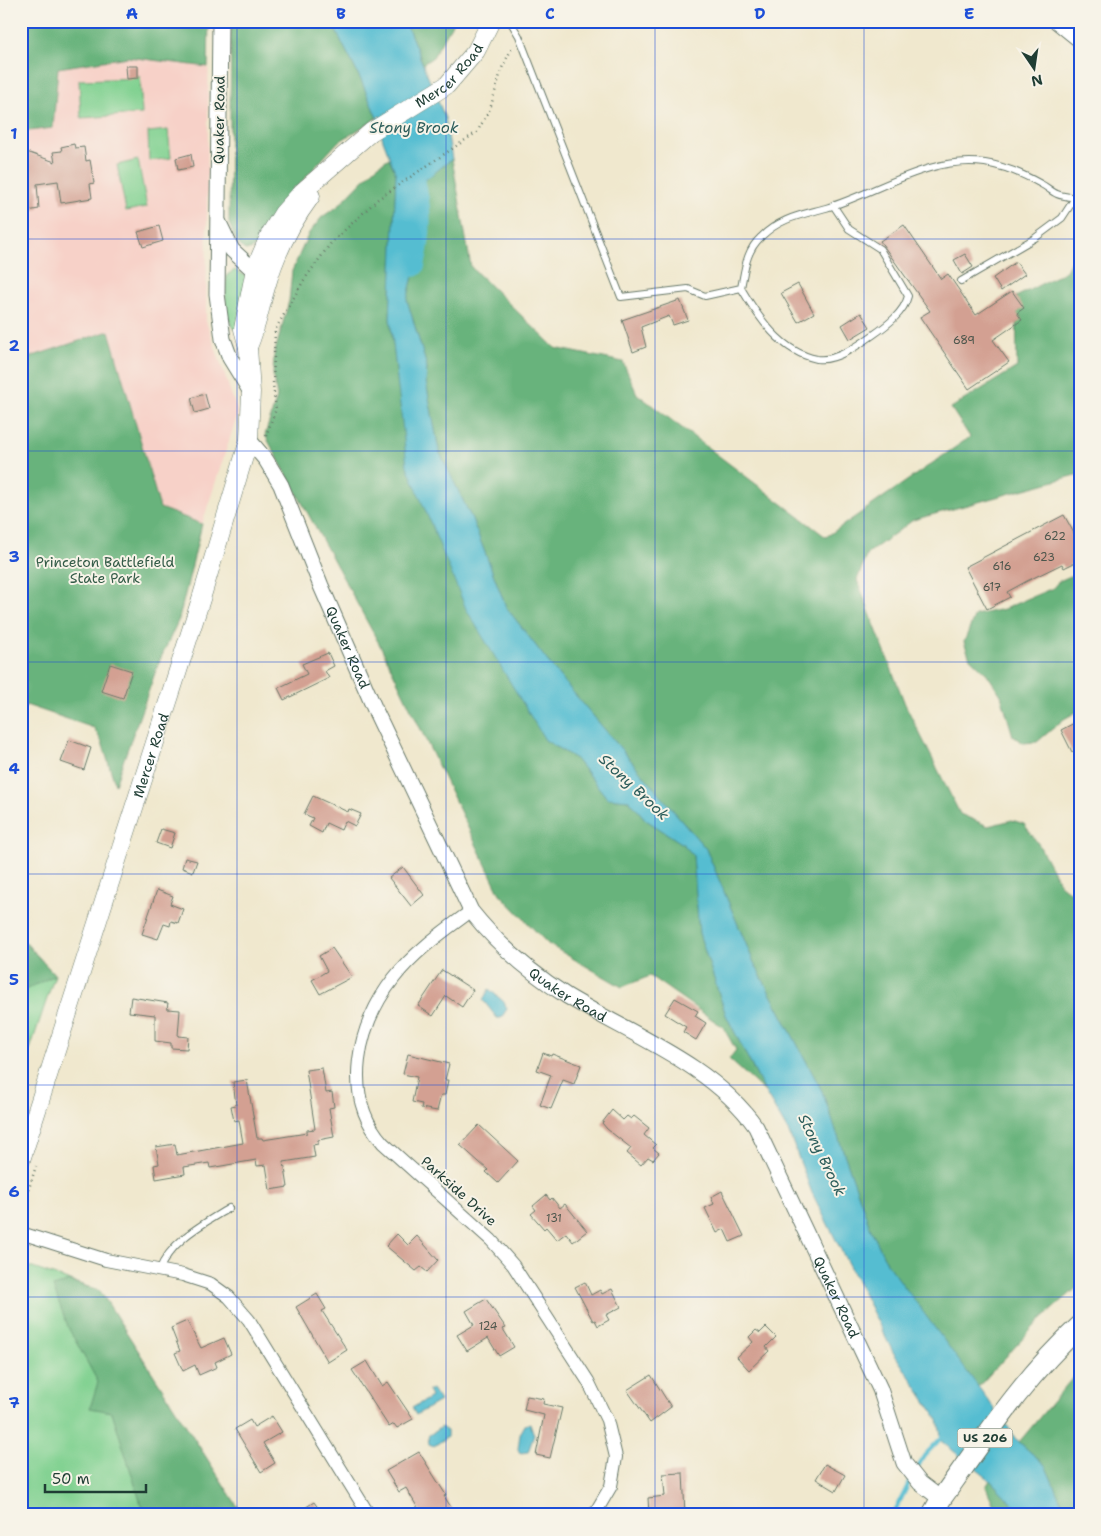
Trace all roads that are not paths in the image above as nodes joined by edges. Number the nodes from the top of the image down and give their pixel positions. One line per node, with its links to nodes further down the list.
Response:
1 (220, 21): 9 (street, Quaker Road)
2 (491, 21): 6 (main road, Mercer Road)
3 (510, 21): 14 (lane)
4 (1054, 21): 5 (street)
5 (1080, 42)
6 (323, 174): 10 (main road, Mercer Road); 13 (main road, Mercer Road)
7 (1077, 198): 8 (lane); 12 (lane)
8 (833, 205): 14 (lane); 14 (lane)
9 (218, 220): 10 (street, Quaker Road); 11 (street, Quaker Road)
10 (250, 267): 11 (street); 13 (street, Quaker Road); 16 (main road, Mercer Road)
11 (216, 275): 15 (street, Quaker Road)
12 (960, 282)
13 (266, 286): 16 (main road, Mercer Road)
14 (740, 288)
15 (221, 325): 16 (street); 17 (street, Quaker Road)
16 (248, 347): 17 (main road, Mercer Road)
17 (250, 392): 18 (main road, Mercer Road)
18 (249, 440): 19 (street, Quaker Road); 20 (main road, Mercer Road)
19 (471, 910): 25 (street, Quaker Road); 27 (street, Parkside Drive)
20 (21, 1160)
21 (229, 1208): 23 (lane)
22 (21, 1233): 23 (street)
23 (159, 1271): 26 (street)
24 (1080, 1326): 25 (highway, US 206)
25 (937, 1507)
26 (369, 1515)
27 (594, 1515)

